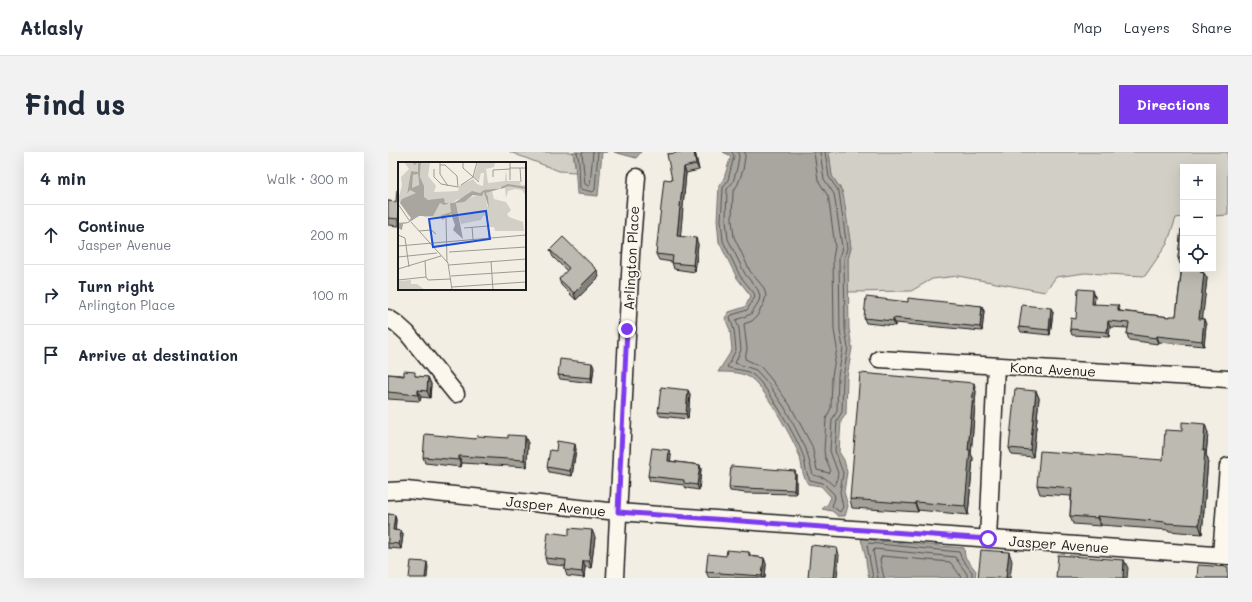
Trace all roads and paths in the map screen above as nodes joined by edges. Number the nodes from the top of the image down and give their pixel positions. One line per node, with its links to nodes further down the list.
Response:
1 (637, 177): 9 (street, Arlington Place)
2 (388, 318): 6 (street)
3 (879, 359): 4 (street, Kona Avenue)
4 (996, 366): 5 (street, Kona Avenue); 10 (street)
5 (1228, 379)
6 (456, 394)
7 (1228, 466): 11 (street)
8 (388, 492): 9 (street, Jasper Avenue)
9 (618, 512): 10 (street, Jasper Avenue); 12 (street, Arlington Place)
10 (988, 539): 11 (street, Jasper Avenue)
11 (1224, 555)
12 (615, 578)

